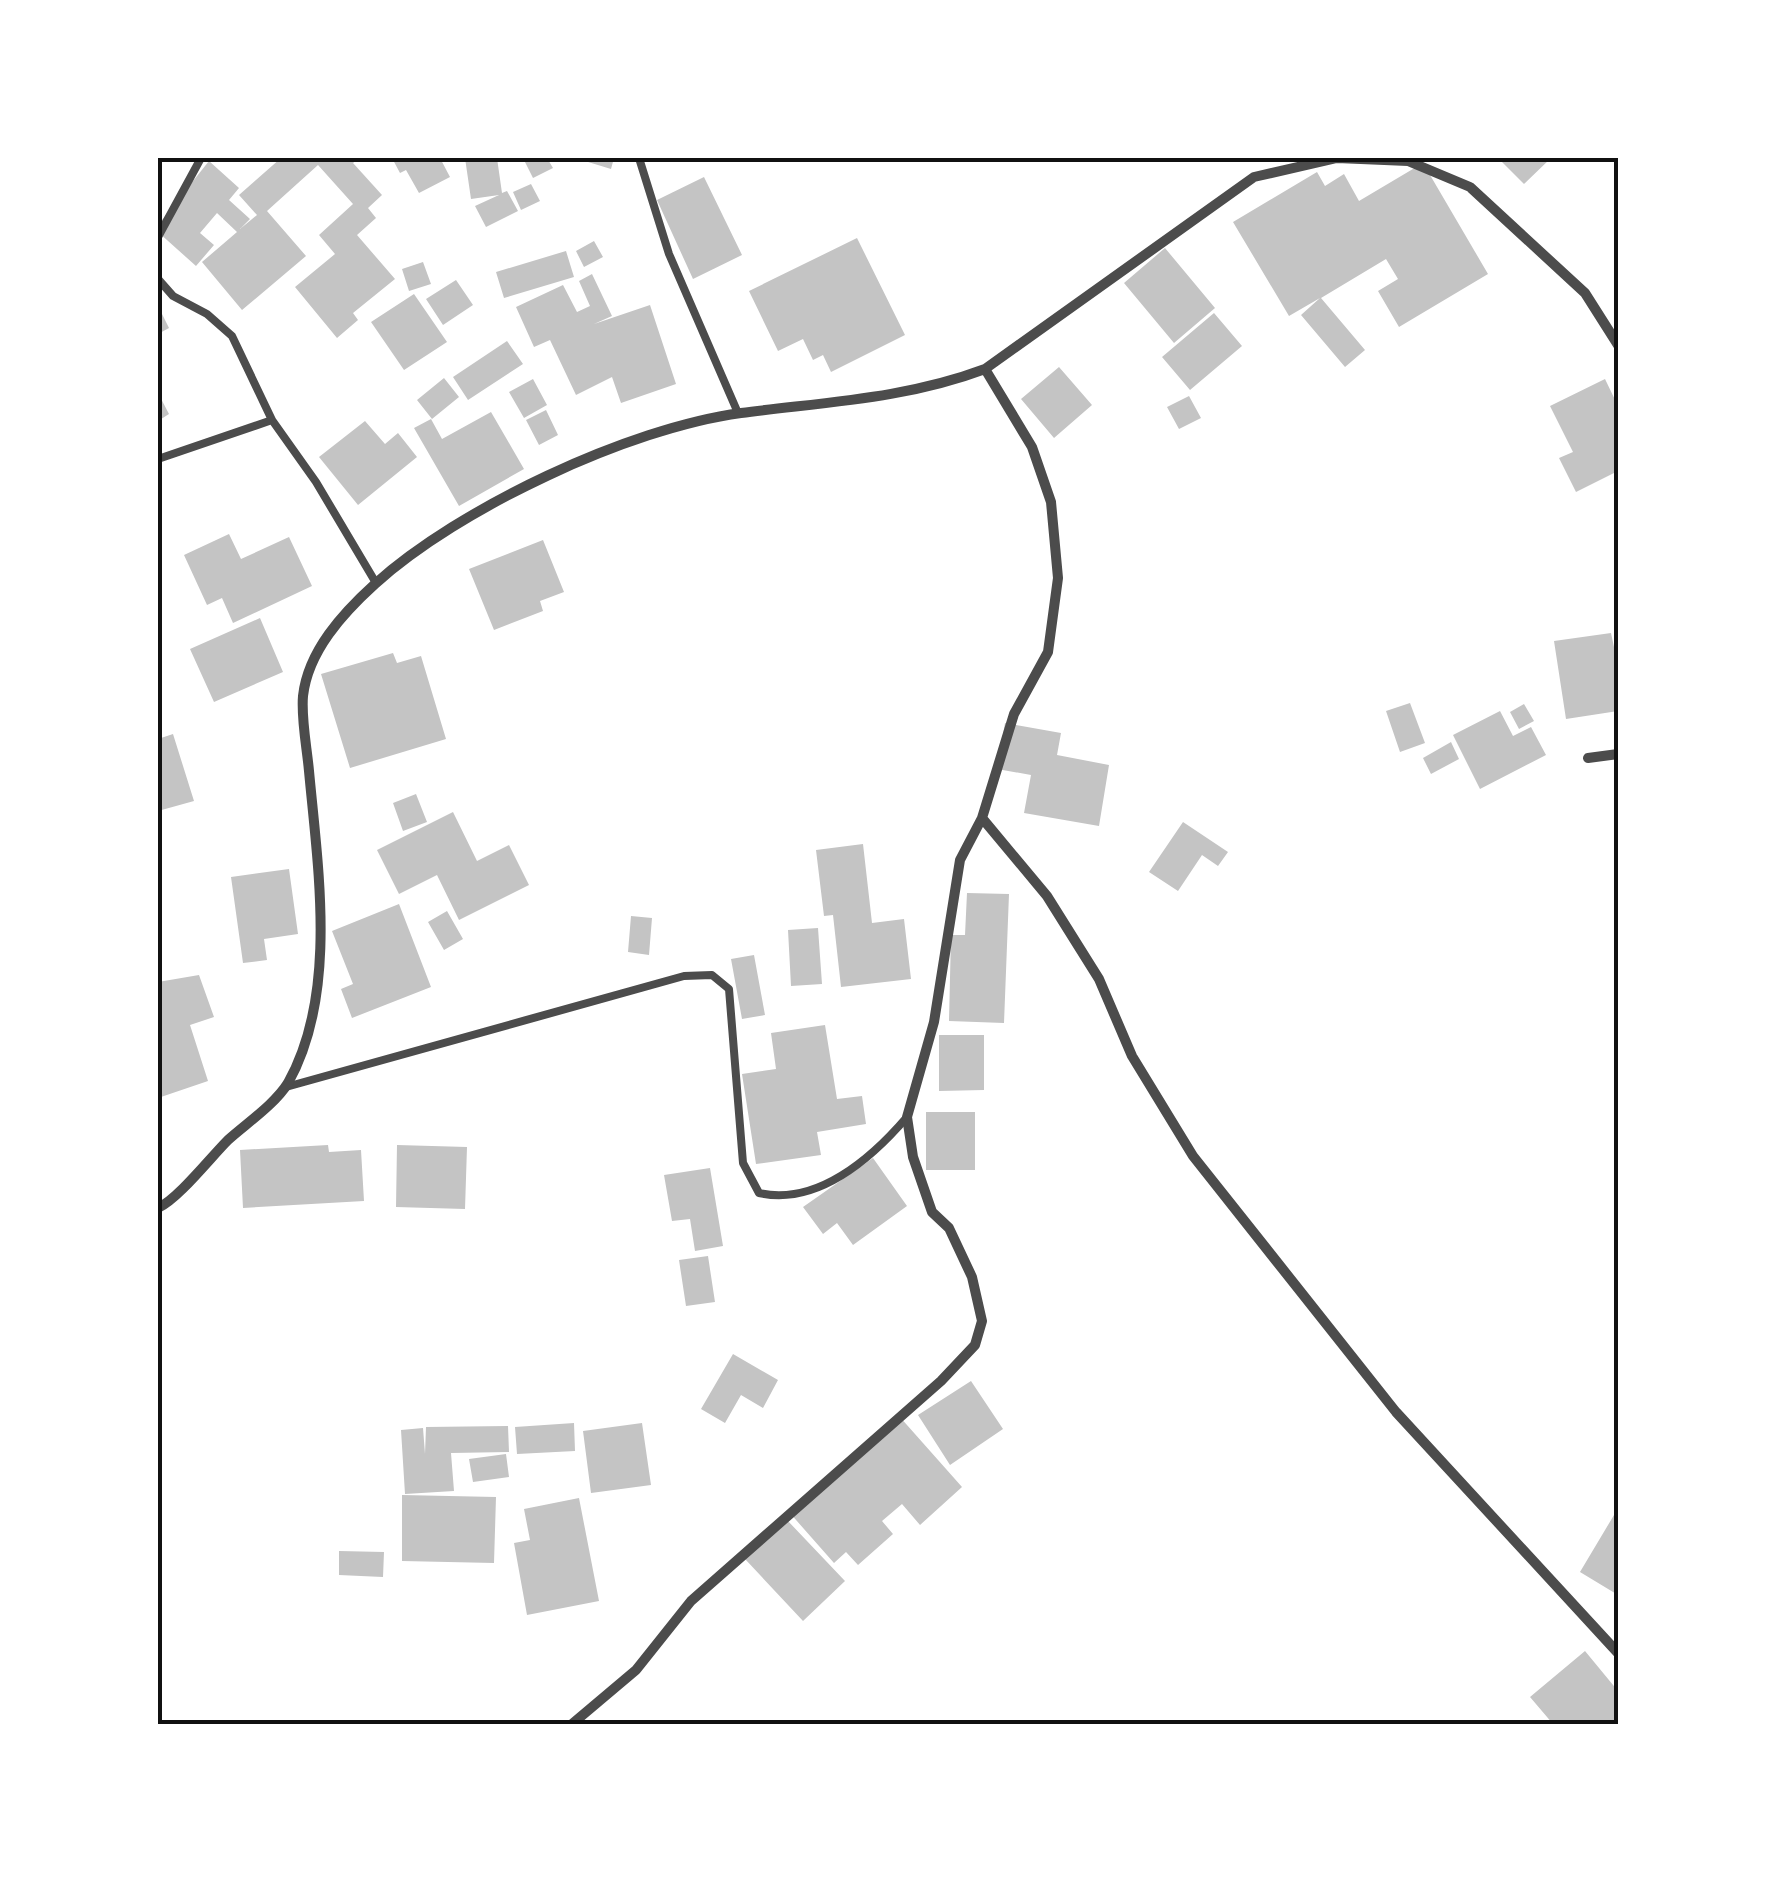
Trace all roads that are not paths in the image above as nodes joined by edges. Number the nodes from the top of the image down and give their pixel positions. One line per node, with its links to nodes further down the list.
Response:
1 (200, 158): 3 (lane)
2 (639, 158): 7 (lane)
3 (158, 237)
4 (158, 279): 8 (lane)
5 (1618, 345): 6 (street)
6 (985, 369): 7 (street); 13 (street)
7 (738, 414): 10 (street)
8 (272, 420): 9 (lane); 10 (lane)
9 (158, 459)
10 (376, 583): 14 (street)
11 (1618, 754): 12 (street)
12 (1588, 758)
13 (982, 818): 15 (street); 17 (street)
14 (286, 1087): 15 (lane); 16 (street)
15 (907, 1116): 18 (street)
16 (158, 1208)
17 (1618, 1653)
18 (572, 1724)

